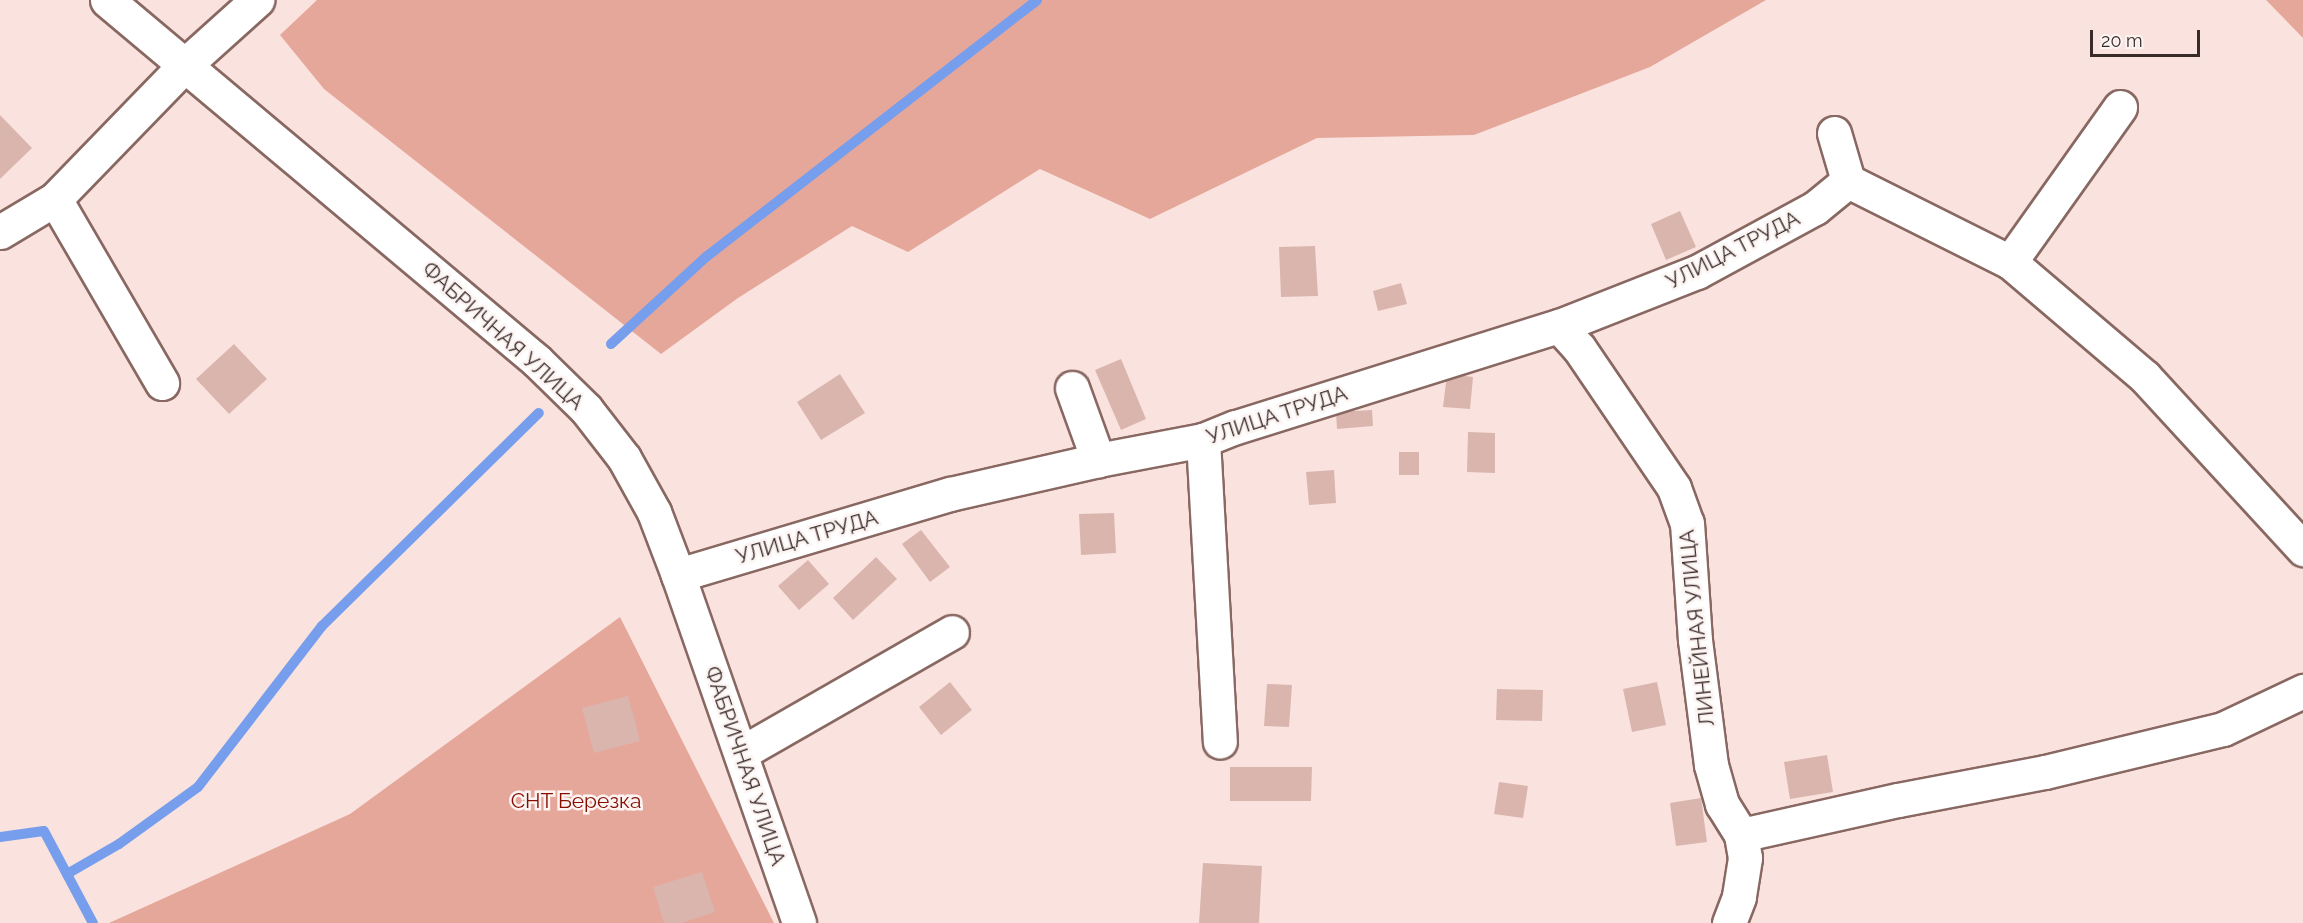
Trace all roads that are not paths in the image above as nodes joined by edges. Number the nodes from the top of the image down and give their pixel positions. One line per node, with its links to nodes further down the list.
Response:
1 (107, 0): 3 (street, ФАБРИЧНАЯ УЛИЦА)
2 (257, 0): 3 (street)
3 (186, 64): 7 (street); 16 (street, ФАБРИЧНАЯ УЛИЦА)
4 (2120, 107): 9 (street)
5 (1834, 133): 6 (street)
6 (1848, 182): 9 (street); 10 (street, УЛИЦА ТРУДА)
7 (56, 200): 8 (street); 11 (street)
8 (0, 232)
9 (2010, 262): 15 (street)
10 (1559, 326): 13 (street, УЛИЦА ТРУДА); 21 (street, ЛИНЕЙНАЯ УЛИЦА)
11 (162, 383)
12 (1072, 388): 14 (street)
13 (1203, 440): 14 (street, УЛИЦА ТРУДА); 19 (street)
14 (1098, 460): 16 (street, УЛИЦА ТРУДА)
15 (2303, 549)
16 (678, 575): 20 (street, ФАБРИЧНАЯ УЛИЦА)
17 (952, 632): 20 (street)
18 (2303, 692): 21 (street)
19 (1220, 742)
20 (741, 753): 22 (street, ФАБРИЧНАЯ УЛИЦА)
21 (1741, 835): 23 (street, ЛИНЕЙНАЯ УЛИЦА)
22 (799, 923)
23 (1729, 923)

